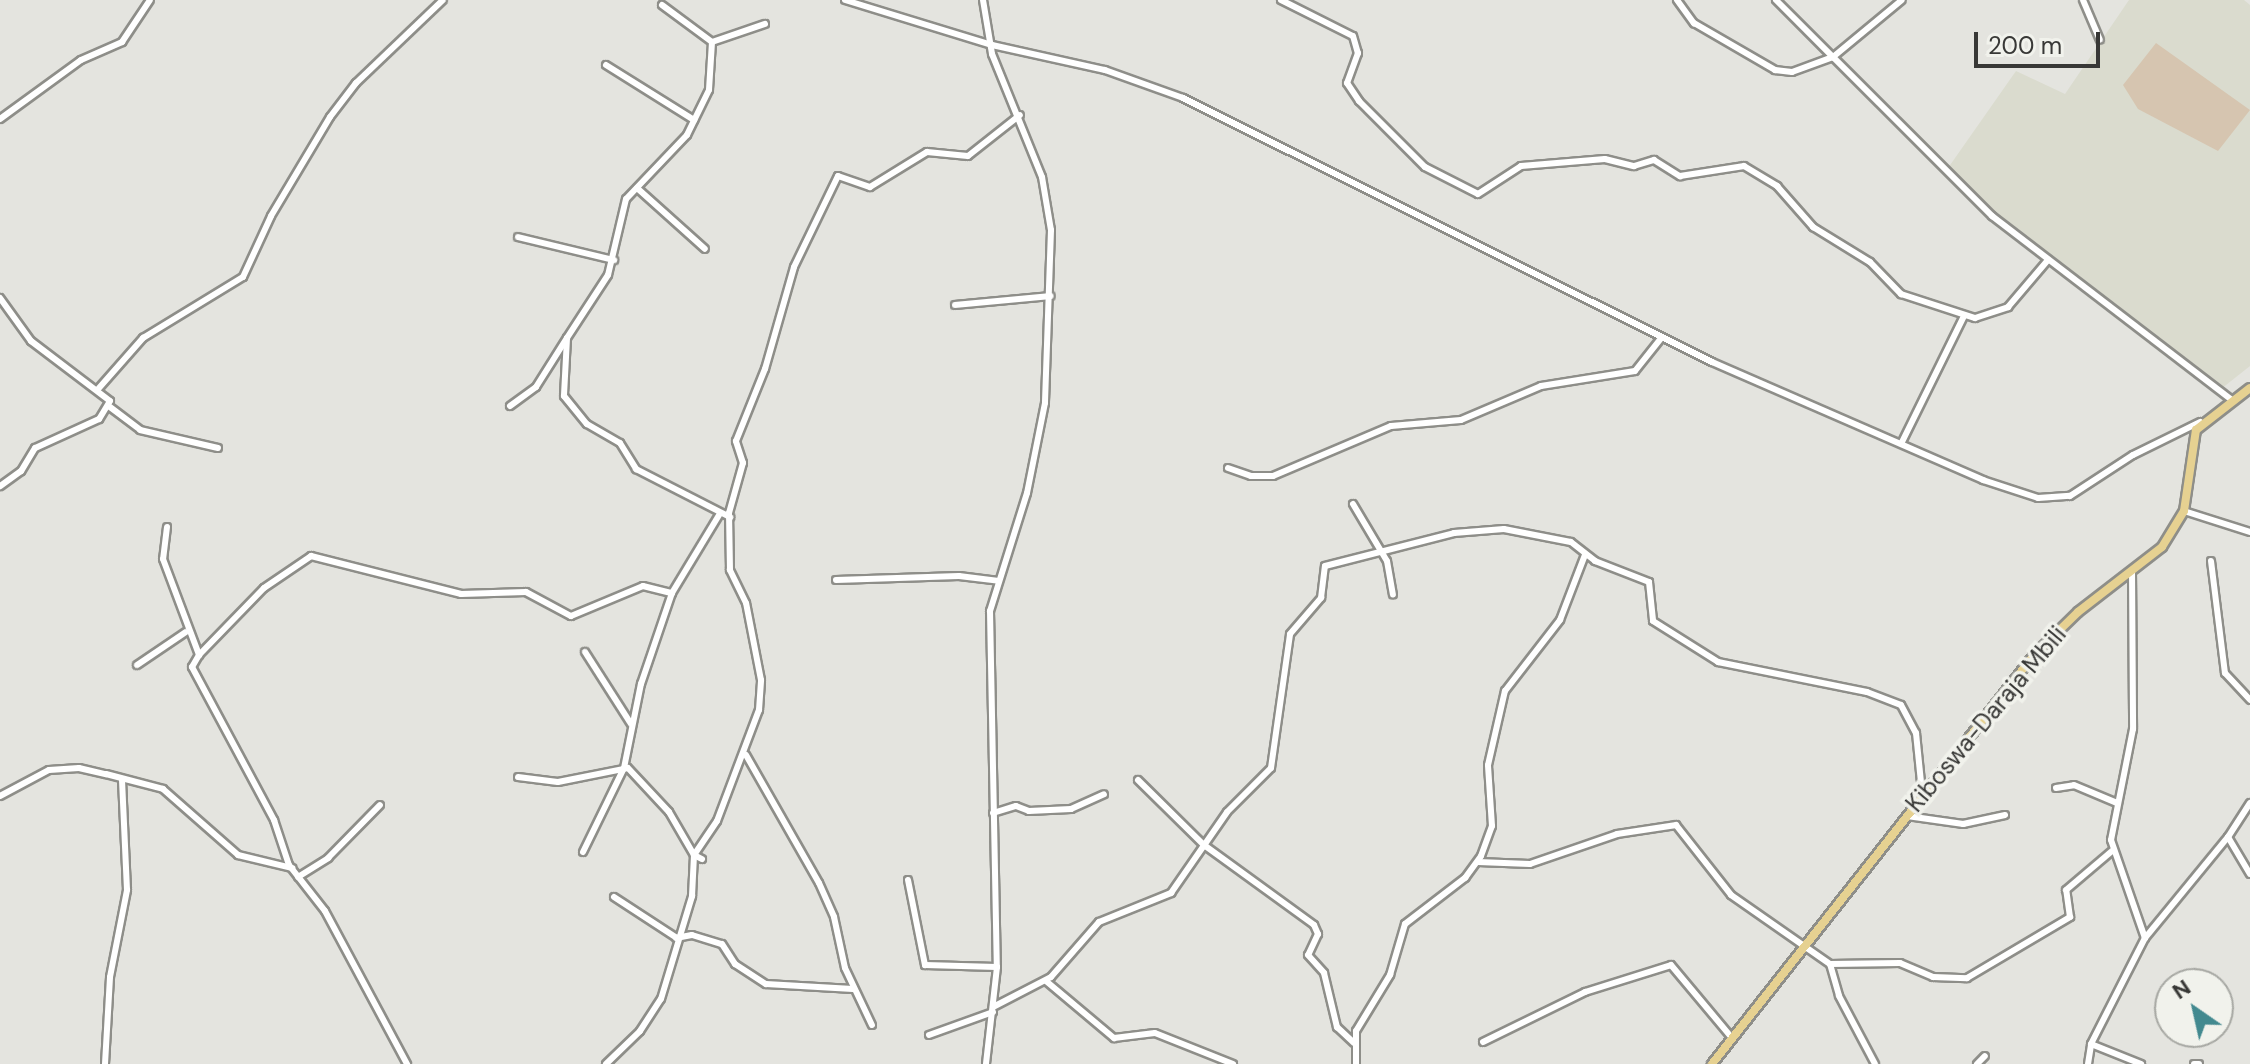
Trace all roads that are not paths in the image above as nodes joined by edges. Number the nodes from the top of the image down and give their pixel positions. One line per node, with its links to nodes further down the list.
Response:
1 (150, 0): 18 (street)
2 (443, 0): 31 (street)
3 (845, 0): 14 (street)
4 (983, 0): 14 (street)
5 (1281, 0): 28 (street)
6 (1677, 0): 15 (street)
7 (1776, 0): 15 (street)
8 (1902, 0): 15 (street)
9 (2083, 0): 12 (street)
10 (662, 5): 13 (street)
11 (765, 24): 13 (street)
12 (2100, 40)
13 (712, 42): 19 (street)
14 (992, 45): 17 (street); 29 (street)
15 (1833, 57): 24 (street)
16 (606, 65): 19 (street)
17 (1020, 115): 25 (street); 44 (street)
18 (0, 119)
19 (694, 120): 20 (street)
20 (637, 188): 22 (street); 23 (street)
21 (518, 237): 23 (street)
22 (705, 249)
23 (614, 260): 30 (street)
24 (2048, 260): 28 (street); 33 (street)
25 (1051, 296): 27 (street); 52 (street)
26 (0, 298): 31 (street)
27 (955, 305)
28 (1964, 316): 37 (street)
29 (1662, 337): 37 (street); 39 (street)
30 (567, 338): 34 (street); 43 (street)
31 (99, 388): 35 (street)
32 (2250, 388): 33 (main road)
33 (2232, 400): 36 (main road)
34 (510, 406)
35 (110, 407): 38 (street); 40 (street)
36 (2200, 422): 37 (street); 42 (main road, Kiboswa-Daraja Mbili)
37 (1902, 442)
38 (218, 448)
39 (1228, 468)
40 (0, 486)
41 (1353, 504): 47 (street)
42 (2184, 511): 46 (street); 50 (main road, Kiboswa-Daraja Mbili)
43 (719, 515): 44 (street); 53 (street)
44 (730, 517): 61 (street)
45 (167, 527): 55 (street)
46 (2250, 532)
47 (1381, 551): 48 (street); 54 (street); 77 (street)
48 (1585, 555): 67 (street); 82 (street)
49 (2211, 561): 59 (street)
50 (2132, 571): 67 (main road, Kiboswa-Daraja Mbili); 70 (street)
51 (836, 580): 52 (street)
52 (997, 581): 73 (street)
53 (672, 593): 57 (street); 60 (street)
54 (1393, 594)
55 (186, 632): 57 (street); 58 (street)
56 (585, 652): 60 (street)
57 (199, 655): 83 (street)
58 (137, 665)
59 (2250, 700)
60 (631, 724): 62 (street)
61 (746, 755): 80 (street); 94 (street)
62 (624, 768): 63 (street); 79 (street); 80 (street)
63 (518, 777)
64 (122, 779): 69 (street); 83 (street); 103 (street)
65 (1138, 780): 77 (street)
66 (2056, 788): 70 (street)
67 (1922, 792): 75 (main road, Kiboswa-Daraja Mbili)
68 (1104, 794): 73 (street)
69 (0, 796)
70 (2117, 803): 78 (street)
71 (2250, 803): 76 (street)
72 (380, 805): 85 (street)
73 (993, 813): 92 (street)
74 (2005, 815): 75 (street)
75 (1904, 816): 90 (main road, Kiboswa-Daraja Mbili)
76 (2228, 837): 84 (street); 89 (street)
77 (1204, 845): 93 (street); 100 (street)
78 (2112, 851): 89 (street); 91 (street)
79 (583, 852)
80 (694, 855): 81 (street); 88 (street)
81 (702, 859)
82 (1478, 862): 90 (street); 100 (street)
83 (292, 868): 85 (street)
84 (2250, 874)
85 (298, 877): 104 (street)
86 (908, 880): 92 (street)
87 (614, 897): 88 (street)
88 (676, 938): 94 (street); 105 (street)
89 (2145, 938): 101 (street)
90 (1803, 946): 91 (street); 98 (main road, Kiboswa-Daraja Mbili)
91 (1830, 964): 110 (street)
92 (997, 967): 95 (street)
93 (1046, 981): 95 (street); 107 (street)
94 (853, 989): 96 (street)
95 (993, 1010): 97 (street); 106 (street)
96 (872, 1025)
97 (929, 1035)
98 (1732, 1038): 99 (street); 109 (main road, Kiboswa-Daraja Mbili)
99 (1483, 1042)
100 (1354, 1043): 108 (street)
101 (2091, 1044): 112 (street); 113 (street)
102 (1985, 1056): 111 (street)
103 (105, 1064)
104 (407, 1064)
105 (606, 1064)
106 (986, 1064)
107 (1233, 1064)
108 (1356, 1064)
109 (1712, 1064)
110 (1875, 1064)
111 (1977, 1064)
112 (2088, 1064)
113 (2141, 1064)

